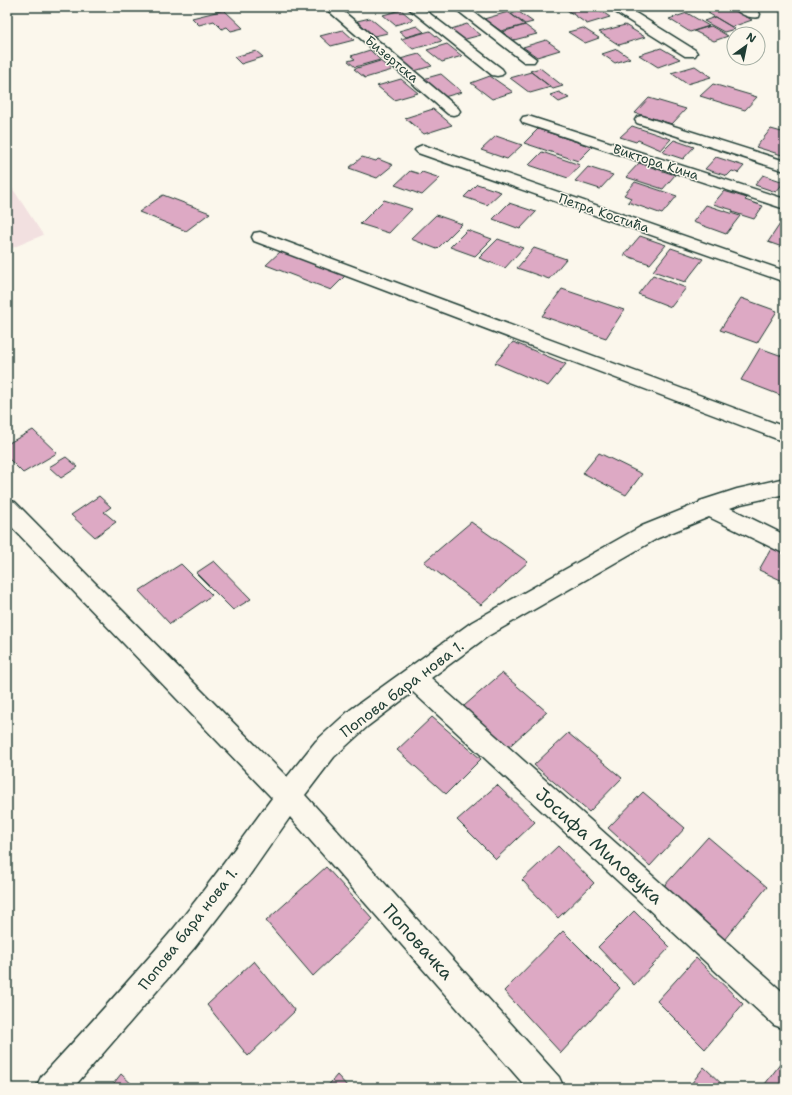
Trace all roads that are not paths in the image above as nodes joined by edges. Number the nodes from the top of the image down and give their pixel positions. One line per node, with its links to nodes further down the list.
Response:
1 (330, 7): 10 (street, Бизертска)
2 (414, 7): 9 (street)
3 (459, 7): 8 (street)
4 (617, 7): 7 (street)
5 (740, 7): 6 (street)
6 (754, 14)
7 (690, 54)
8 (529, 59)
9 (497, 72)
10 (453, 111)
11 (528, 120): 15 (street, Виктора Кина)
12 (642, 120): 14 (street)
13 (423, 150): 17 (street, Петра Костића)
14 (785, 166)
15 (785, 204)
16 (260, 237): 18 (street)
17 (785, 277)
18 (785, 435)
19 (785, 486): 21 (street, Попова бара нова 1.)
20 (7, 508): 24 (street, Поповачка)
21 (708, 508): 22 (street); 23 (street, Попова бара нова 1.)
22 (785, 545)
23 (414, 678): 24 (street, Попова бара нова 1.); 25 (street, Јосифа Миловука)
24 (288, 796): 26 (street, Попова бара нова 1.); 27 (street, Поповачка)
25 (785, 1014)
26 (52, 1088)
27 (548, 1088)

